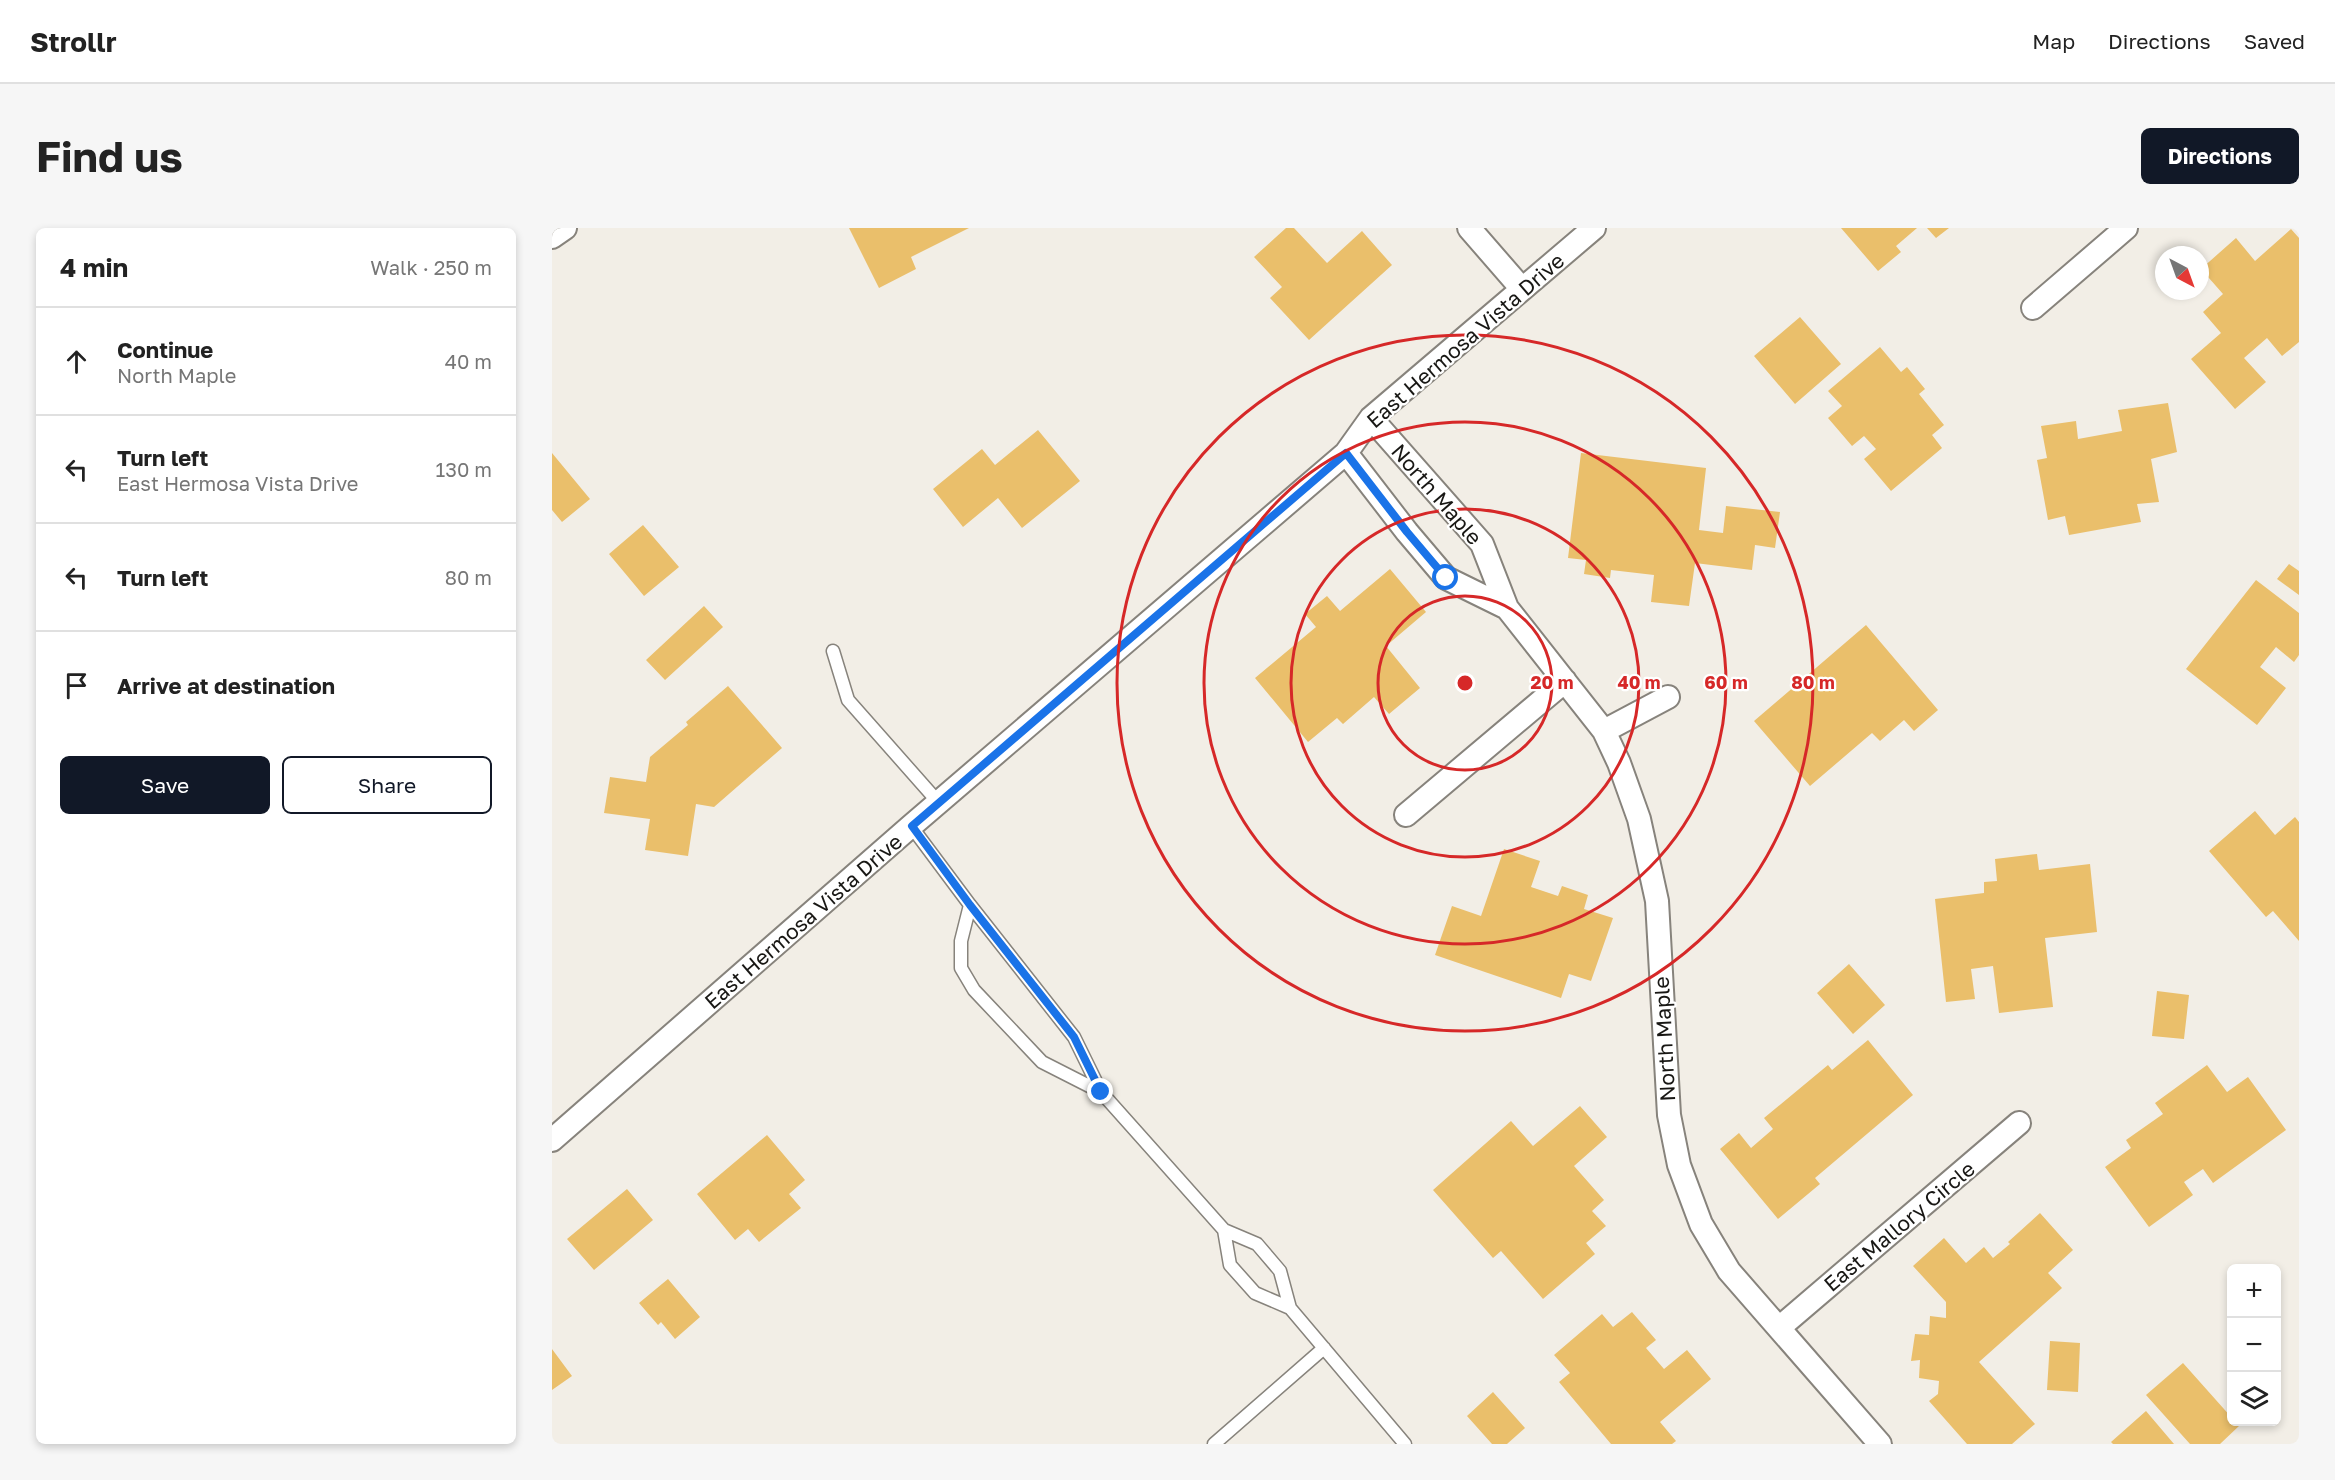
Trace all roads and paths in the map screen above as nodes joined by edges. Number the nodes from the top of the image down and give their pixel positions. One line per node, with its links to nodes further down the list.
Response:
1 (565, 228): 5 (street)
2 (1469, 228): 6 (street)
3 (1594, 228): 6 (street, East Hermosa Vista Drive)
4 (2126, 228): 7 (street)
5 (552, 237)
6 (1522, 289): 8 (street, East Hermosa Vista Drive)
7 (2033, 308)
8 (1371, 418): 9 (street, East Hermosa Vista Drive); 10 (street, North Maple)
9 (1346, 453): 10 (street, North Maple); 15 (street, East Hermosa Vista Drive)
10 (1507, 608): 12 (street, North Maple)
11 (833, 651): 15 (lane)
12 (1565, 681): 14 (street, North Maple); 16 (street)
13 (1668, 697): 14 (street)
14 (1604, 730): 24 (street, North Maple)
15 (939, 803): 17 (street, East Hermosa Vista Drive)
16 (1406, 815)
17 (912, 826): 18 (lane); 21 (street, East Hermosa Vista Drive)
18 (970, 905): 19 (lane); 19 (lane)
19 (1101, 1092): 22 (lane)
20 (2019, 1123): 24 (street, East Mallory Circle)
21 (552, 1140)
22 (1224, 1230): 23 (lane); 23 (lane)
23 (1290, 1308): 25 (lane)
24 (1779, 1328): 28 (street, North Maple)
25 (1324, 1348): 26 (lane); 27 (lane)
26 (1214, 1444)
27 (1405, 1444)
28 (1880, 1444)

